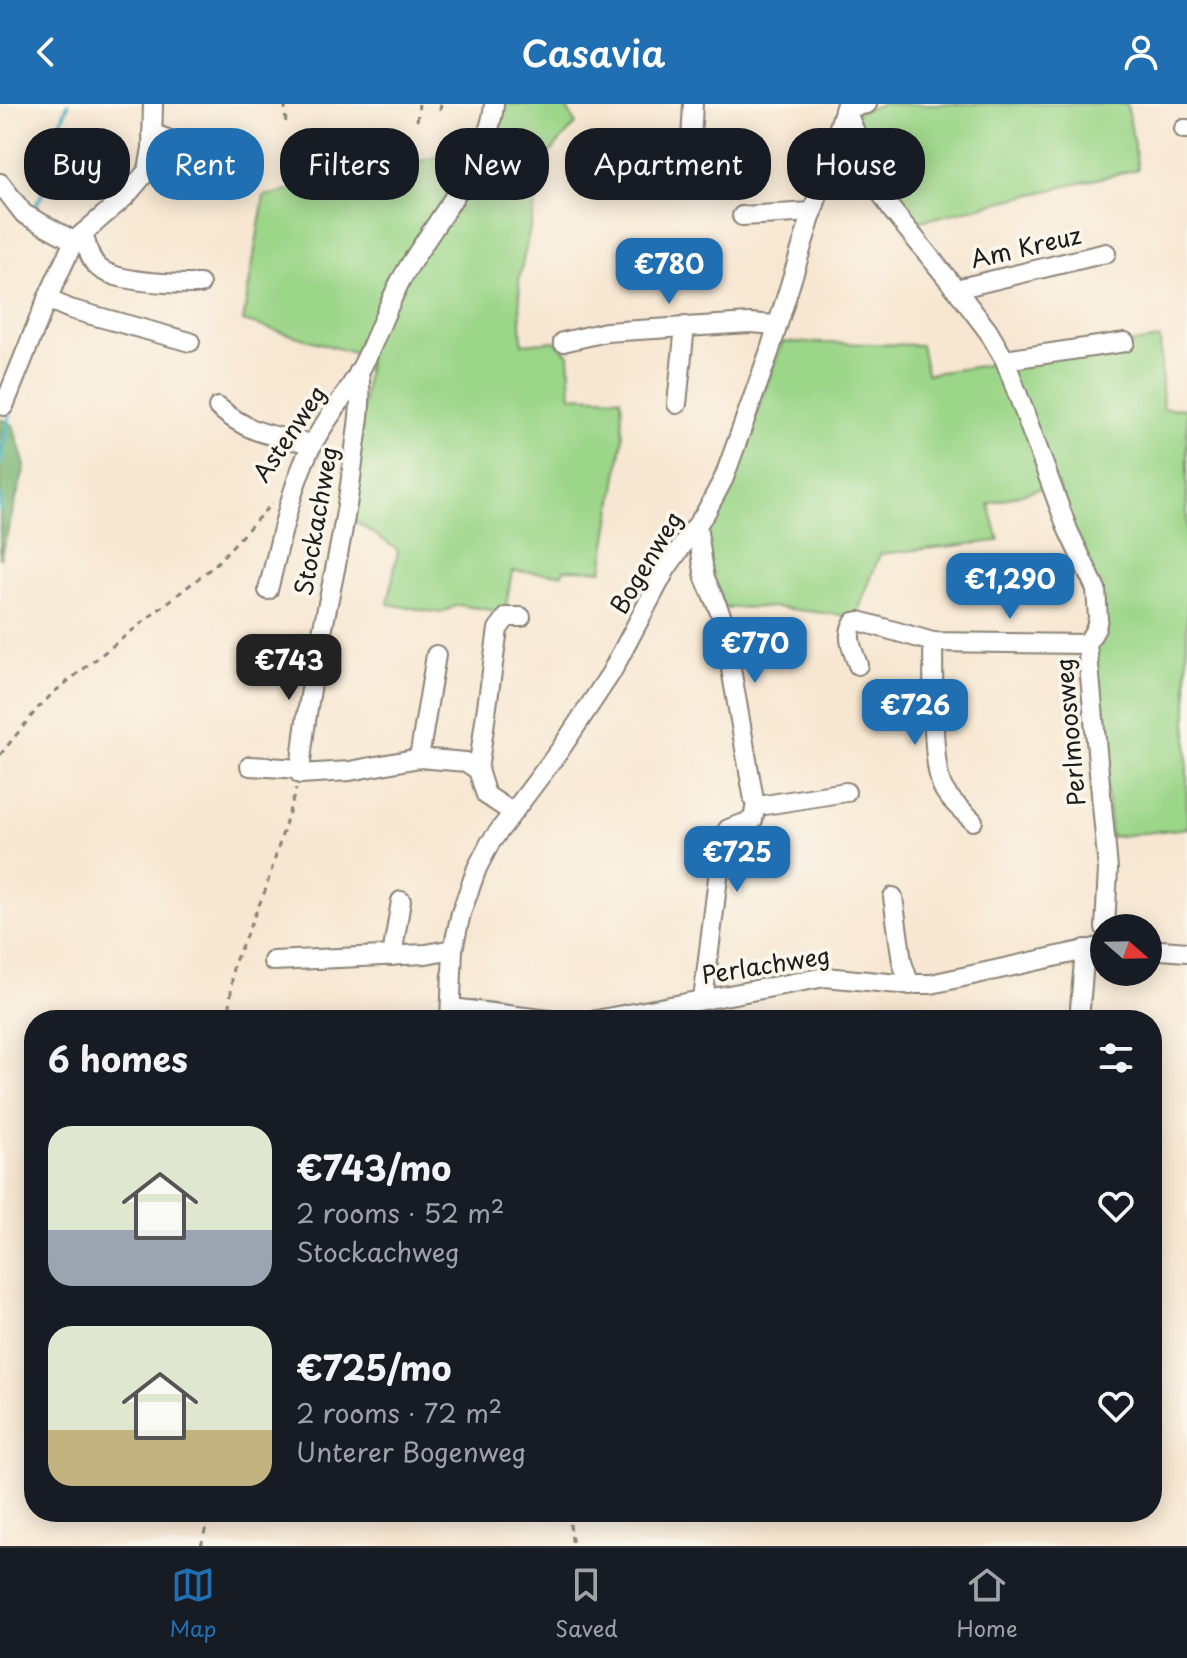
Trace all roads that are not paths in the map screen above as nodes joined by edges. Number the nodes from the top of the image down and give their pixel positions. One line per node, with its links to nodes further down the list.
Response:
1 (153, 104): 6 (street)
2 (494, 104): 23 (street, Astenweg)
3 (693, 104): 7 (street)
4 (867, 104): 5 (street)
5 (845, 106): 10 (street, Bogenweg); 15 (street, Am Kreuz)
6 (152, 128)
7 (692, 128)
8 (146, 173): 12 (street)
9 (0, 183): 12 (street)
10 (813, 212): 11 (street); 17 (street, Bogenweg)
11 (742, 216)
12 (79, 237): 14 (street); 16 (street)
13 (1106, 253): 15 (street, Am Kreuz)
14 (200, 284)
15 (956, 289): 22 (street, Am Kreuz)
16 (47, 299): 19 (street); 25 (street)
17 (777, 325): 18 (street); 28 (street, Bogenweg)
18 (685, 326): 20 (street); 24 (street)
19 (190, 342)
20 (563, 342)
21 (1125, 342): 22 (street)
22 (1005, 360): 32 (street, Perlmoosweg)
23 (359, 371): 27 (street, Astenweg); 38 (street, Stockachweg)
24 (677, 404)
25 (4, 406)
26 (218, 407): 27 (street)
27 (312, 444): 29 (street, Astenweg)
28 (697, 526): 40 (street); 41 (street, Bogenweg)
29 (268, 590)
30 (521, 617): 37 (street)
31 (933, 642): 32 (street); 34 (street); 42 (street)
32 (1087, 644): 45 (street, Perlmoosweg)
33 (436, 655): 35 (street)
34 (858, 665)
35 (419, 758): 37 (street); 38 (street)
36 (250, 766): 38 (street)
37 (478, 770): 41 (street)
38 (300, 772)
39 (846, 792): 40 (street)
40 (756, 803): 54 (street)
41 (512, 812): 47 (street, Bogenweg)
42 (973, 821)
43 (893, 897): 53 (street)
44 (401, 901): 50 (street)
45 (1103, 914)
46 (1090, 943): 53 (street, Perlachweg)
47 (453, 949): 50 (street); 55 (street, Bogenweg)
48 (1162, 950): 49 (street)
49 (1187, 952)
50 (392, 956): 51 (street)
51 (273, 961)
52 (1090, 978): 56 (street)
53 (910, 985): 54 (street, Perlachweg)
54 (692, 1008)
55 (451, 1010)
56 (1082, 1010)

